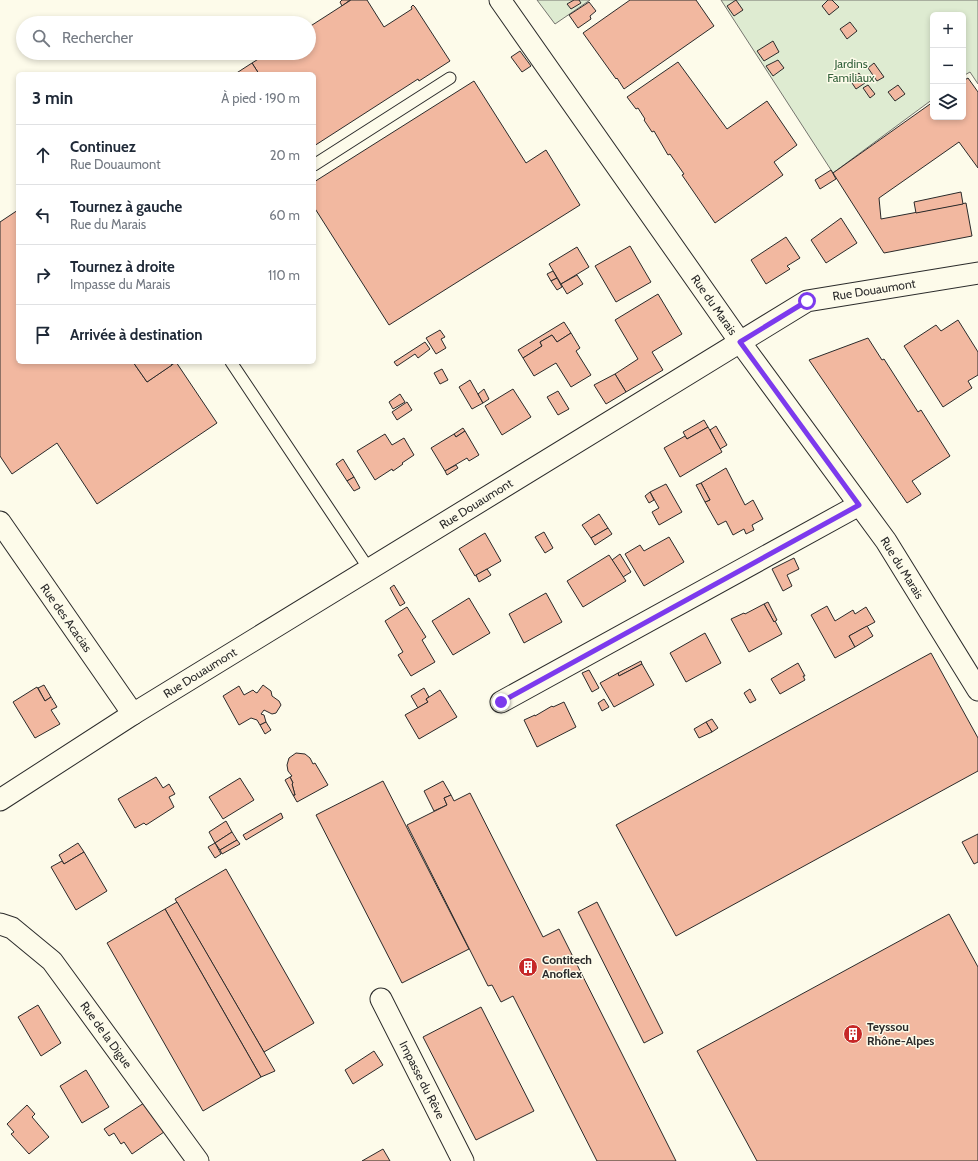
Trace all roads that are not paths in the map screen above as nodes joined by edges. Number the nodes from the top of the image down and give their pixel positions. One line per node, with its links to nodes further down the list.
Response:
1 (500, 0): 5 (street, Rue du Marais)
2 (450, 78): 3 (lane)
3 (316, 164)
4 (978, 273): 5 (street, Rue Douaumont)
5 (740, 342): 7 (street, Rue du Marais); 9 (street, Rue Douaumont)
6 (232, 364): 9 (lane)
7 (859, 505): 10 (street, Rue du Marais); 11 (street)
8 (0, 522): 12 (street, Rue des Acacias)
9 (369, 569): 12 (street, Rue Douaumont)
10 (978, 690)
11 (501, 702)
12 (133, 714): 13 (street, Rue Douaumont)
13 (0, 800)
14 (0, 924): 16 (street, Rue de la Digue)
15 (381, 999): 17 (street, Impasse du Rêve)
16 (198, 1161)
17 (463, 1161)

